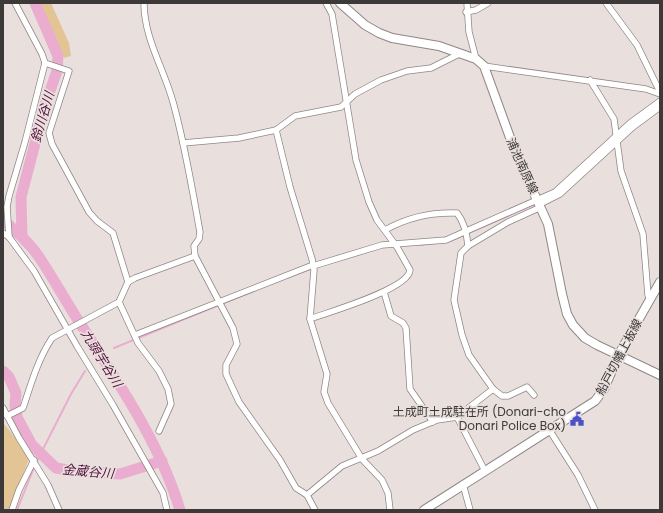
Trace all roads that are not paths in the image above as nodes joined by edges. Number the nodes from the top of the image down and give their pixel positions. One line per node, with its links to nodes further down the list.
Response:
1 (15, 3): 11 (street)
2 (144, 3): 20 (street)
3 (326, 3): 16 (street)
4 (340, 3): 9 (main road, 浦池南原線)
5 (466, 3): 8 (street)
6 (488, 3): 8 (street)
7 (606, 3): 14 (street)
8 (466, 12): 10 (street)
9 (458, 54): 10 (main road, 浦池南原線); 16 (street)
10 (476, 59): 12 (main road, 浦池南原線)
11 (48, 64): 23 (street); 29 (street)
12 (484, 66): 13 (street); 21 (main road, 浦池南原線)
13 (590, 80): 14 (street); 19 (street)
14 (660, 93)
15 (660, 101): 19 (street)
16 (348, 102): 18 (street); 22 (street)
17 (660, 107): 19 (street)
18 (276, 130): 20 (street); 28 (street)
19 (617, 139): 21 (street); 32 (street)
20 (183, 143): 27 (street)
21 (539, 204): 24 (street); 26 (street); 38 (main road, 浦池南原線)
22 (384, 230): 24 (street); 25 (street)
23 (7, 234): 36 (street)
24 (466, 234): 25 (street); 26 (street)
25 (395, 245): 28 (street); 31 (street)
26 (468, 246): 40 (street)
27 (195, 256): 29 (street); 34 (street)
28 (313, 267): 34 (street); 35 (street)
29 (128, 282): 33 (street)
30 (660, 282): 32 (main road, 船戸切幡上板線)
31 (384, 292): 35 (street); 45 (street)
32 (650, 300): 38 (main road, 船戸切幡上板線)
33 (118, 302): 36 (street); 37 (street)
34 (221, 303): 37 (street); 52 (street)
35 (310, 319): 48 (street)
36 (68, 328): 43 (street); 55 (street)
37 (136, 337): 46 (street)
38 (619, 354): 39 (main road, 浦池南原線); 47 (main road, 船戸切幡上板線)
39 (660, 375)
40 (493, 389): 41 (street); 44 (street)
41 (534, 395)
42 (3, 408): 43 (street)
43 (9, 415): 49 (street)
44 (457, 417): 45 (street); 50 (street)
45 (433, 422): 48 (street)
46 (159, 431)
47 (550, 431): 50 (main road, 船戸切幡上板線); 60 (street)
48 (362, 459): 52 (street); 57 (street)
49 (34, 460): 53 (street); 54 (street)
50 (485, 471): 51 (main road, 船戸切幡上板線)
51 (463, 484): 58 (main road, 船戸切幡上板線); 59 (street)
52 (307, 495): 56 (street)
53 (12, 510)
54 (59, 510)
55 (167, 510)
56 (315, 510)
57 (390, 510)
58 (424, 510)
59 (470, 510)
60 (595, 510)

